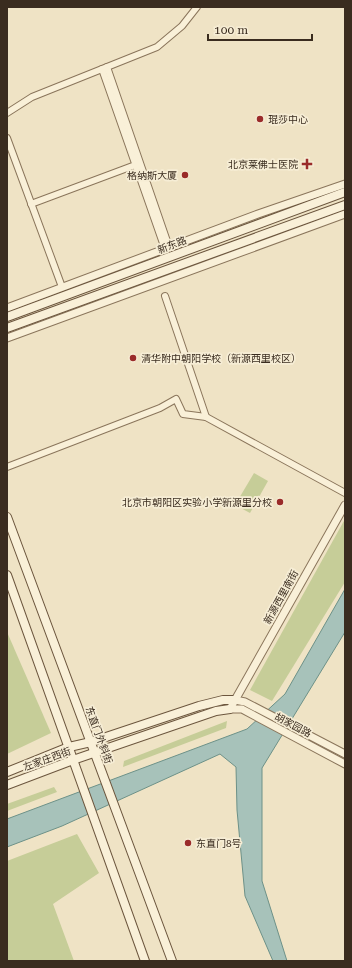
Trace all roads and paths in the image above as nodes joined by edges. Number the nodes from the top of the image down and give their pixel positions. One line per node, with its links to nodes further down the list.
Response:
1 (197, 7): 2 (street)
2 (105, 68): 3 (street); 5 (street)
3 (7, 113)
4 (7, 138): 8 (street)
5 (138, 164): 8 (street); 11 (street)
6 (345, 184): 11 (street)
7 (345, 192): 15 (main road, 新东路)
8 (31, 204): 12 (street)
9 (345, 205): 16 (main road)
10 (345, 214): 17 (street)
11 (167, 248): 12 (street)
12 (62, 287): 14 (street)
13 (165, 296): 18 (street)
14 (7, 308)
15 (7, 317)
16 (7, 328)
17 (7, 338)
18 (206, 417): 19 (street); 20 (street)
19 (7, 467)
20 (345, 493)
21 (345, 505): 24 (street, 新源西里南街)
22 (7, 517): 26 (main road, 东直门外斜街)
23 (7, 575): 27 (main road)
24 (235, 700): 25 (street, 新源西里南街); 26 (main road); 29 (street, 胡家园路)
25 (230, 709): 28 (main road); 31 (street, 胡家园路)
26 (91, 742): 27 (main road, 左家庄西街); 28 (main road, 东直门外斜街)
27 (69, 747): 30 (main road); 32 (main road, 左家庄西街)
28 (95, 753): 30 (main road, 左家庄西街); 35 (main road, 东直门外斜街)
29 (345, 754)
30 (73, 760): 33 (main road, 左家庄西街); 34 (main road)
31 (345, 764)
32 (7, 772)
33 (7, 785)
34 (145, 961)
35 (172, 961)

